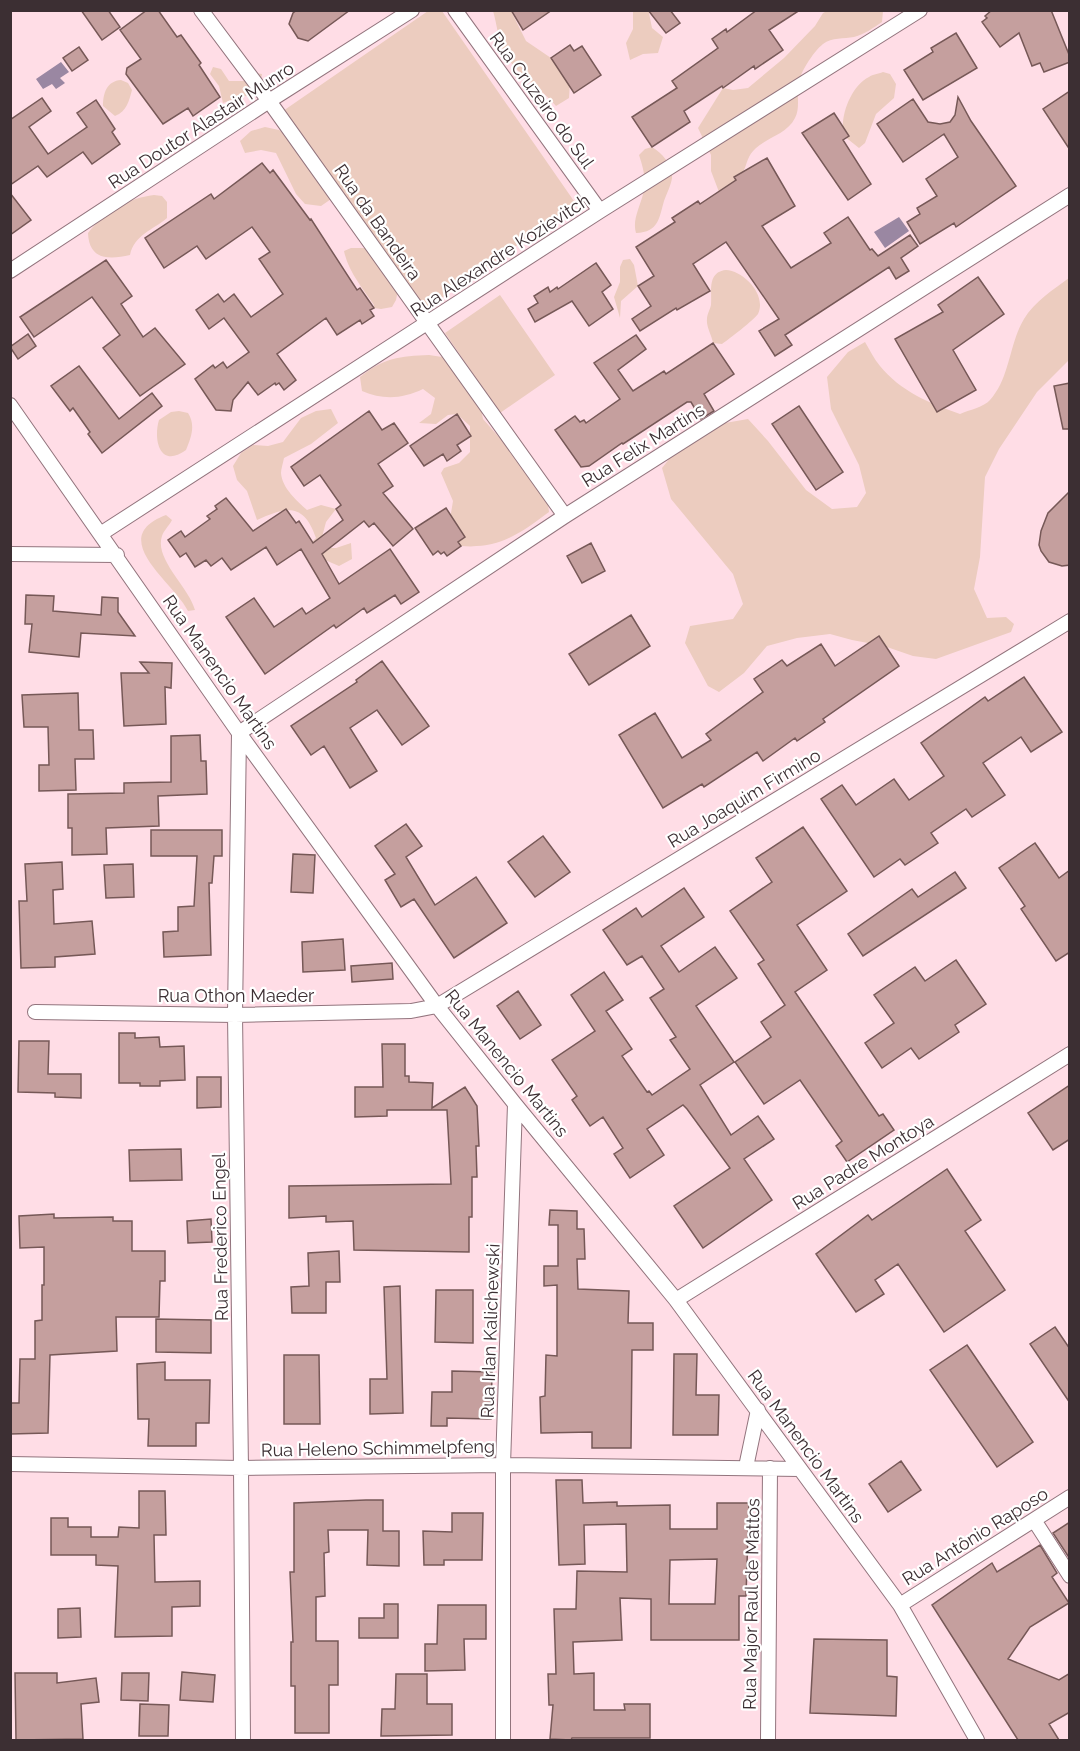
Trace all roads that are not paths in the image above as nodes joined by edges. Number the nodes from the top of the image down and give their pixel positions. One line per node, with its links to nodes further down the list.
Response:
1 (201, 10): 5 (street, Rua da Bandeira)
2 (412, 10): 5 (street, Rua Doutor Alastair Munro)
3 (454, 10): 7 (street, Rua Cruzeiro do Sul)
4 (920, 10): 7 (street, Rua Alexandre Kozievitch)
5 (269, 101): 8 (street, Rua Doutor Alastair Munro); 9 (street, Rua da Bandeira)
6 (1070, 195): 11 (street, Rua Felix Martins)
7 (600, 211): 9 (street, Rua Alexandre Kozievitch)
8 (10, 271)
9 (428, 324): 11 (street, Rua da Bandeira); 12 (street, Rua Alexandre Kozievitch)
10 (10, 405): 12 (street, Rua Manencio Martins)
11 (565, 516): 16 (street, Rua Felix Martins)
12 (102, 533): 14 (street, Rua Manencio Martins)
13 (10, 554): 14 (street)
14 (117, 555): 16 (street, Rua Manencio Martins)
15 (1070, 621): 17 (street, Rua Joaquim Firmino)
16 (239, 733): 17 (street, Rua Manencio Martins); 19 (street, Rua Frederico Engel)
17 (437, 1006): 19 (street, Rua Othon Maeder); 21 (street, Rua Manencio Martins)
18 (34, 1011): 19 (street, Rua Othon Maeder)
19 (235, 1015): 27 (street, Rua Frederico Engel)
20 (1070, 1054): 22 (street, Rua Padre Montoya)
21 (515, 1104): 22 (street, Rua Manencio Martins); 25 (street, Rua Irlan Kalichewski)
22 (676, 1300): 23 (street, Rua Manencio Martins)
23 (758, 1410): 26 (street); 29 (street, Rua Manencio Martins)
24 (10, 1464): 27 (street, Rua Heleno Schimmelpfeng)
25 (503, 1465): 26 (street, Rua Heleno Schimmelpfeng); 27 (street, Rua Heleno Schimmelpfeng); 35 (street, Rua Irlan Kalichewski)
26 (746, 1467): 28 (street, Rua Heleno Schimmelpfeng)
27 (242, 1468): 34 (street, Rua Frederico Engel)
28 (770, 1468): 29 (street, Rua Heleno Schimmelpfeng); 36 (street, Rua Major Raul de Mattos)
29 (800, 1469): 33 (street, Rua Manencio Martins)
30 (1070, 1497): 31 (street, Rua Antônio Raposo)
31 (1034, 1520): 32 (street); 33 (street, Rua Antônio Raposo)
32 (1070, 1576)
33 (900, 1605): 37 (street, Rua Manencio Martins)
34 (243, 1740)
35 (503, 1740)
36 (768, 1740)
37 (977, 1740)

